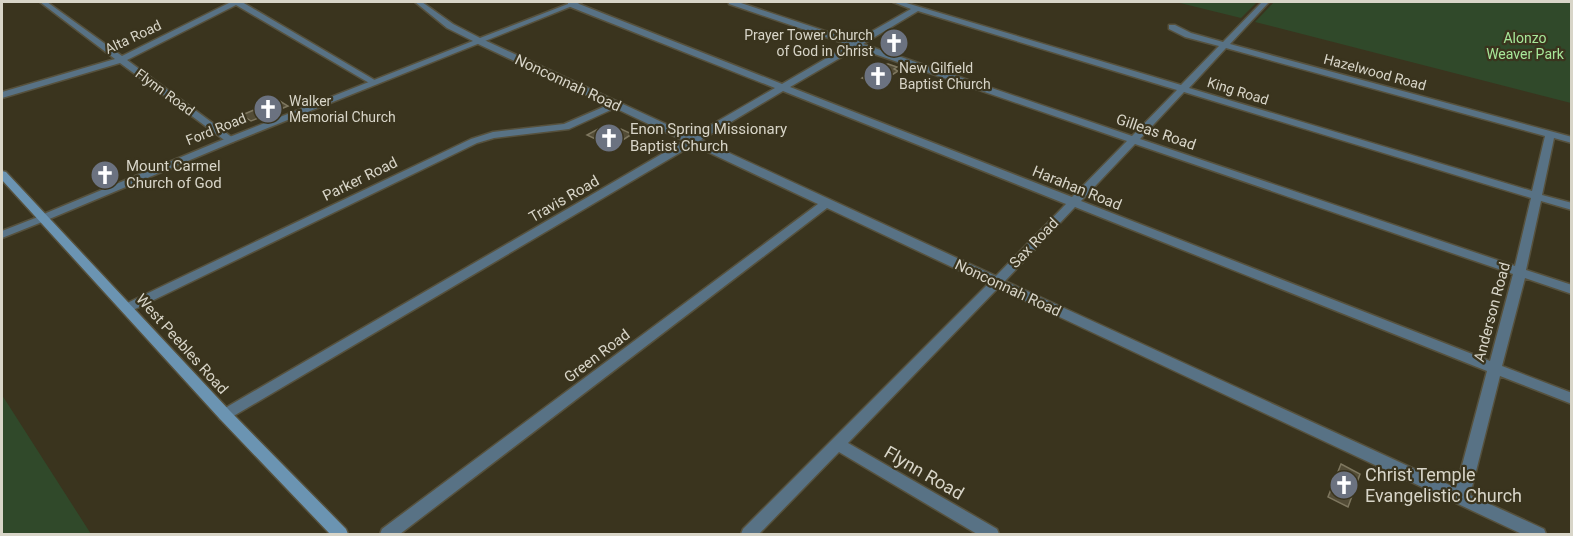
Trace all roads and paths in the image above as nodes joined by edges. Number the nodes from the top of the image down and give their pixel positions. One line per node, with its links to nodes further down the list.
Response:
1 (43, 2): 13 (street, Flynn Road)
2 (236, 2): 13 (street, Alta Road); 14 (street)
3 (418, 2): 10 (street, Nonconnah Road)
4 (732, 2): 11 (street, Gilleas Road)
5 (897, 2): 8 (street, King Road)
6 (1266, 2): 12 (street, Sax Road)
7 (575, 3): 10 (street, Ford Road); 15 (street, Harahan Road)
8 (918, 8): 11 (street, Travis Road); 16 (street, King Road)
9 (1172, 27): 12 (street, Hazelwood Road)
10 (479, 41): 14 (street, Ford Road); 18 (street, Nonconnah Road)
11 (856, 44): 15 (street, Travis Road); 21 (street, Gilleas Road)
12 (1224, 44): 16 (street, Sax Road); 19 (street, Hazelwood Road)
13 (120, 60): 17 (street, Alta Road); 20 (street, Flynn Road)
14 (374, 82): 20 (street, Ford Road)
15 (783, 88): 23 (street, Travis Road); 26 (street, Harahan Road)
16 (1183, 88): 21 (street, Sax Road); 25 (street, King Road)
17 (2, 95)
18 (614, 105): 23 (street, Nonconnah Road); 34 (street, Parker Road)
19 (1550, 134): 22 (street, Hazelwood Road); 25 (street, Anderson Road)
20 (230, 140): 29 (street, Ford Road)
21 (1134, 140): 26 (street, Sax Road); 31 (street, Gilleas Road)
22 (1572, 140)
23 (691, 141): 27 (street, Nonconnah Road); 37 (street, Travis Road)
24 (2, 174): 29 (main road, West Peebles Road)
25 (1536, 196): 28 (street, King Road); 31 (street, Anderson Road)
26 (1073, 202): 32 (street, Sax Road); 35 (street, Harahan Road)
27 (825, 204): 32 (street, Nonconnah Road); 41 (street, Green Road)
28 (1572, 207)
29 (43, 218): 30 (street, Ford Road); 34 (main road, West Peebles Road)
30 (2, 235)
31 (1520, 272): 33 (street, Gilleas Road); 35 (street, Anderson Road)
32 (997, 282): 38 (street, Sax Road); 39 (street, Nonconnah Road)
33 (1572, 290)
34 (127, 308): 37 (main road, West Peebles Road)
35 (1494, 368): 36 (street, Harahan Road); 39 (street, Anderson Road)
36 (1572, 399)
37 (225, 415): 40 (main road, West Peebles Road)
38 (838, 444): 42 (street, Sax Road); 43 (street, Flynn Road)
39 (1461, 498): 44 (street, Nonconnah Road)
40 (340, 534)
41 (388, 534)
42 (749, 534)
43 (992, 534)
44 (1538, 534)

